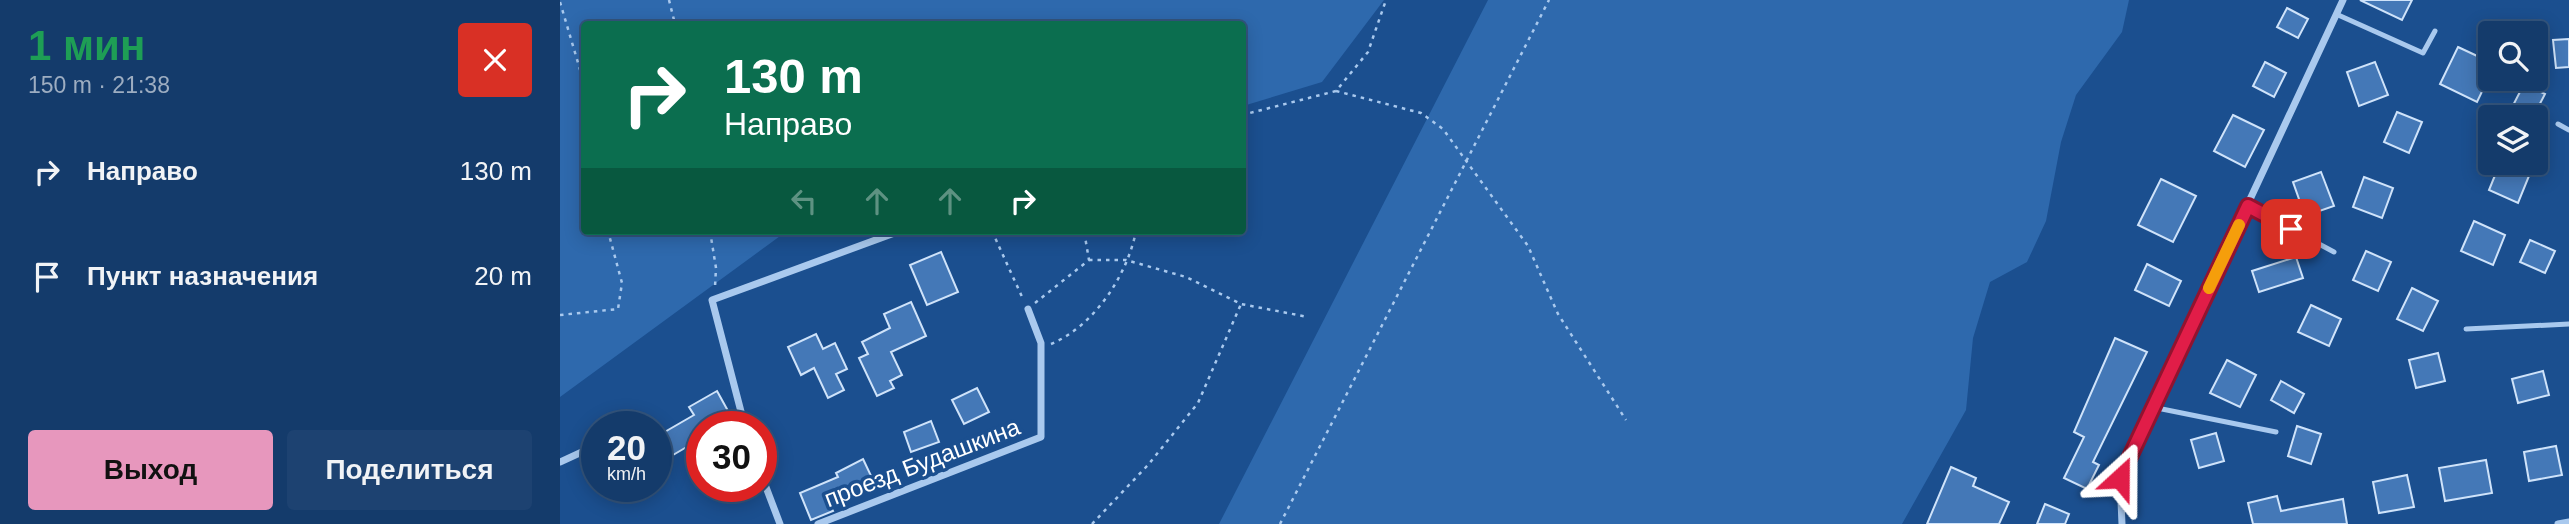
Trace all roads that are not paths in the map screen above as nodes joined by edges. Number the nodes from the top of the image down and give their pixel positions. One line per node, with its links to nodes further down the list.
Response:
1 (2343, 0): 2 (street)
2 (2336, 14): 3 (lane); 6 (street)
3 (2435, 31)
4 (2558, 124): 5 (lane)
5 (2569, 130)
6 (2248, 206): 8 (lane); 12 (street)
7 (889, 235): 13 (street)
8 (2334, 252)
9 (1028, 309): 20 (street, проезд Будашкина)
10 (2569, 324): 11 (lane)
11 (2466, 330)
12 (2152, 407): 14 (lane); 21 (street)
13 (741, 411)
14 (2276, 432)
15 (581, 452): 16 (street)
16 (560, 462)
17 (772, 502): 19 (street)
18 (2569, 522): 22 (street)
19 (780, 524)
20 (818, 524)
21 (2122, 524)
22 (2558, 524)

